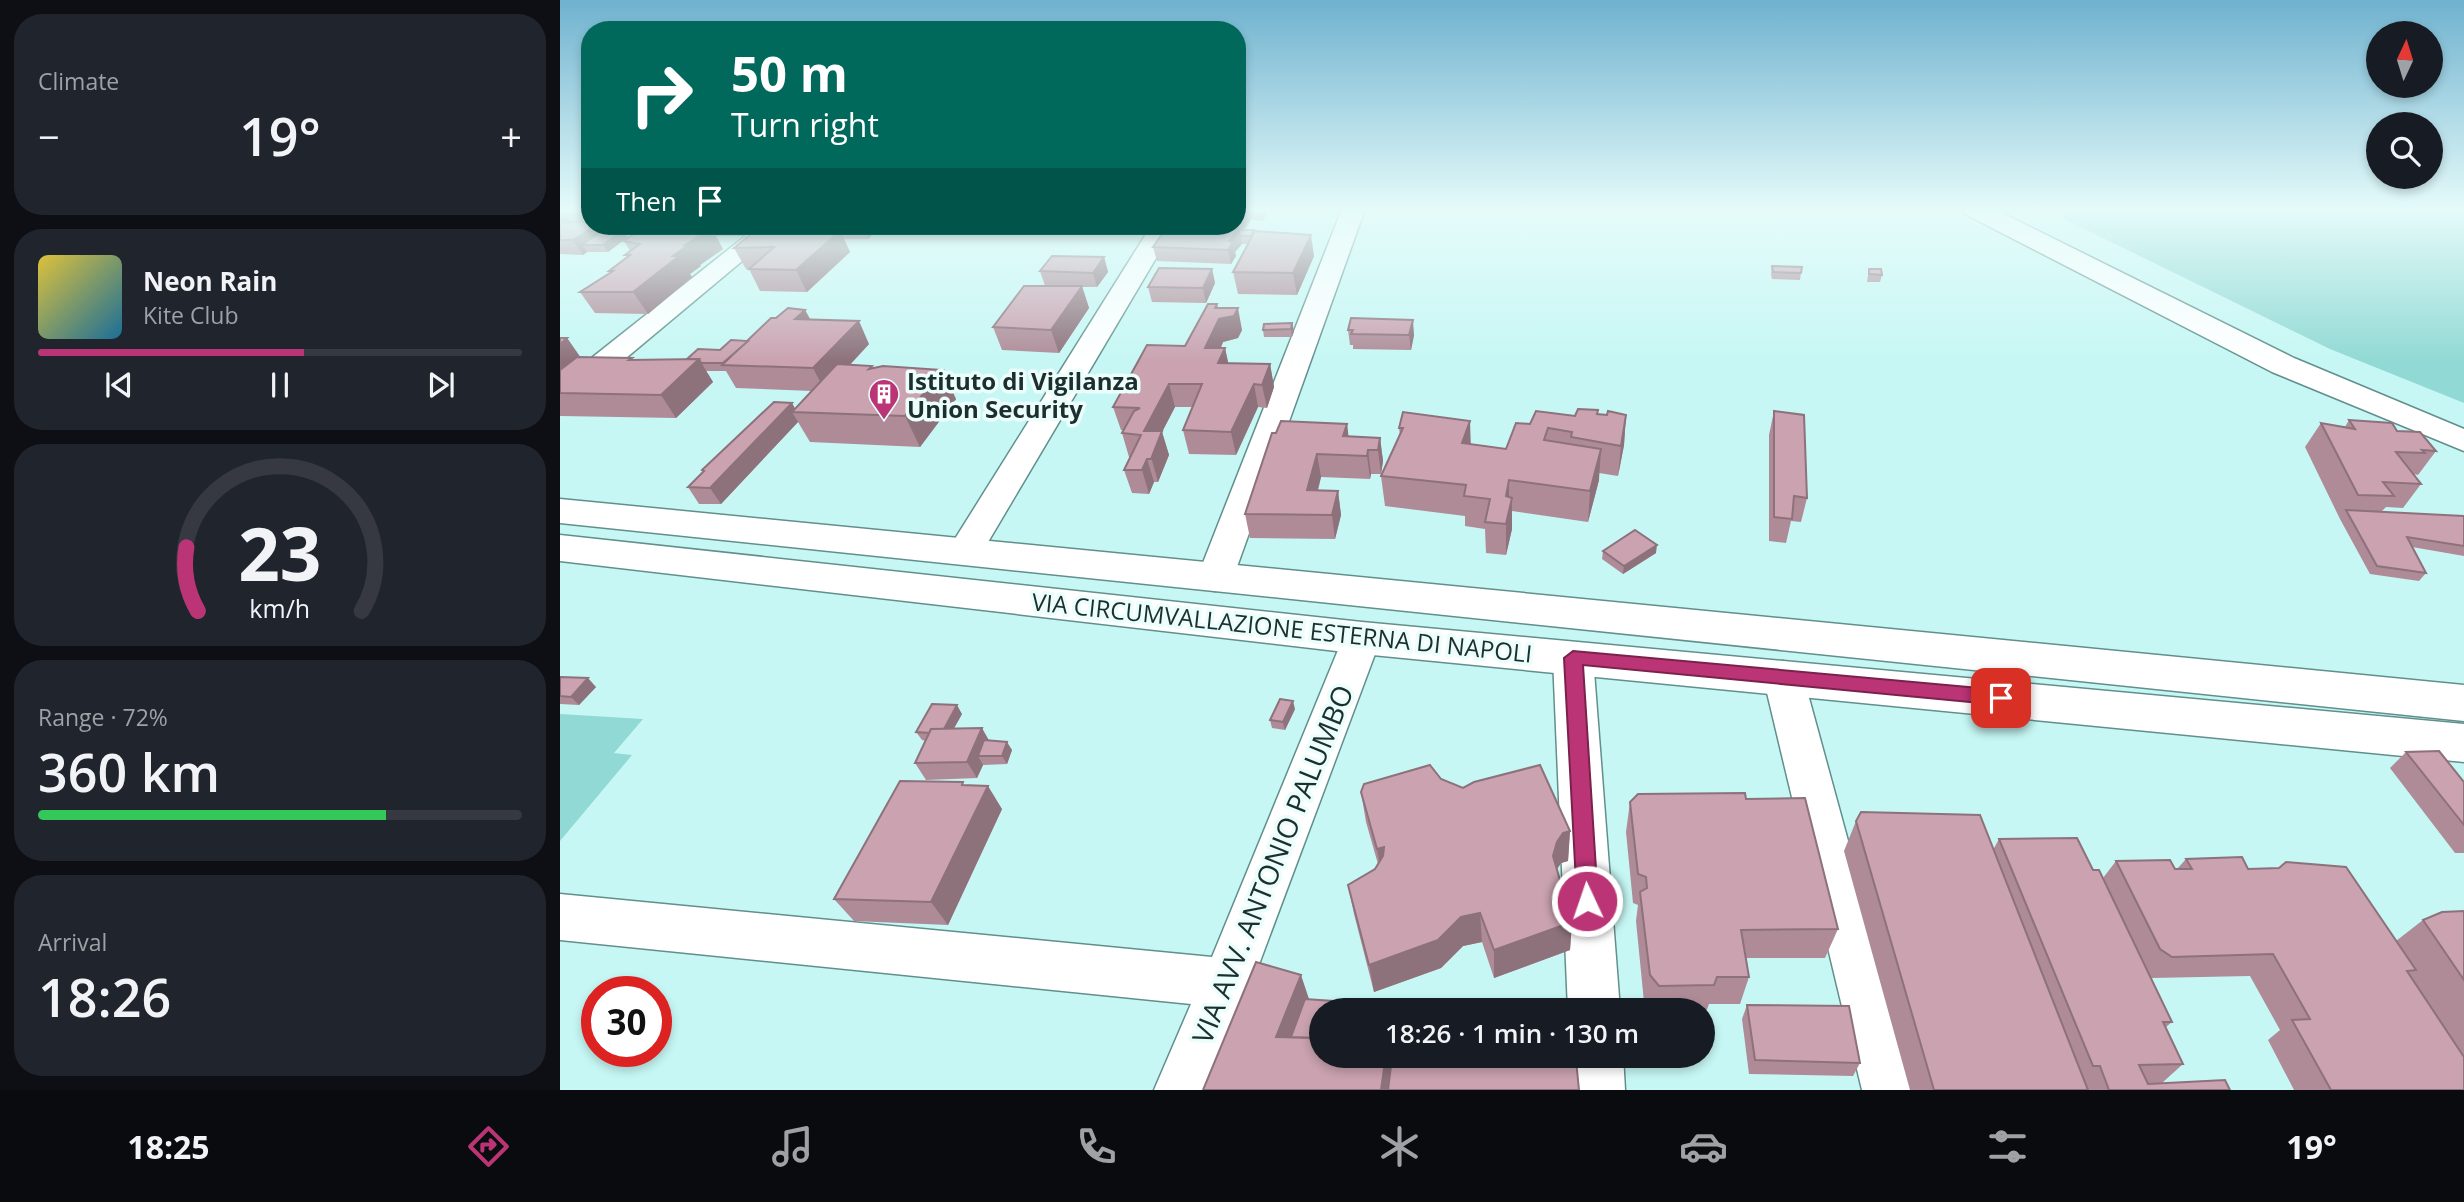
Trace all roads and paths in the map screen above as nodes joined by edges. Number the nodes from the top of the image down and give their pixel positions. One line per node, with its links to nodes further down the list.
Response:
1 (730, 260): 7 (street)
2 (1142, 260): 13 (street)
3 (1335, 260): 14 (street)
4 (2075, 260): 6 (main road)
5 (2117, 260): 8 (main road)
6 (2283, 365): 9 (main road); 10 (main road)
7 (560, 398)
8 (2464, 417)
9 (2464, 441)
10 (2464, 468)
11 (560, 510): 13 (main road, VIA CIRCUMVALLAZIONE ESTERNA DI NAPOLI)
12 (560, 548): 15 (main road, VIA CIRCUMVALLAZIONE ESTERNA DI NAPOLI)
13 (966, 550): 14 (main road, VIA CIRCUMVALLAZIONE ESTERNA DI NAPOLI)
14 (1215, 578): 18 (main road, VIA CIRCUMVALLAZIONE ESTERNA DI NAPOLI)
15 (1362, 638): 16 (main road, VIA CIRCUMVALLAZIONE ESTERNA DI NAPOLI); 21 (street, VIA AVV. ANTONIO PALUMBO)
16 (1573, 658): 17 (main road, VIA CIRCUMVALLAZIONE ESTERNA DI NAPOLI); 22 (street)
17 (1783, 676): 19 (main road, VIA CIRCUMVALLAZIONE ESTERNA DI NAPOLI); 26 (street)
18 (2464, 703)
19 (2464, 743)
20 (560, 917): 21 (street)
21 (1227, 983): 24 (street, VIA AVV. ANTONIO PALUMBO)
22 (1593, 998)
23 (1597, 1068): 25 (street)
24 (1181, 1090)
25 (1598, 1090)
26 (1889, 1090)

